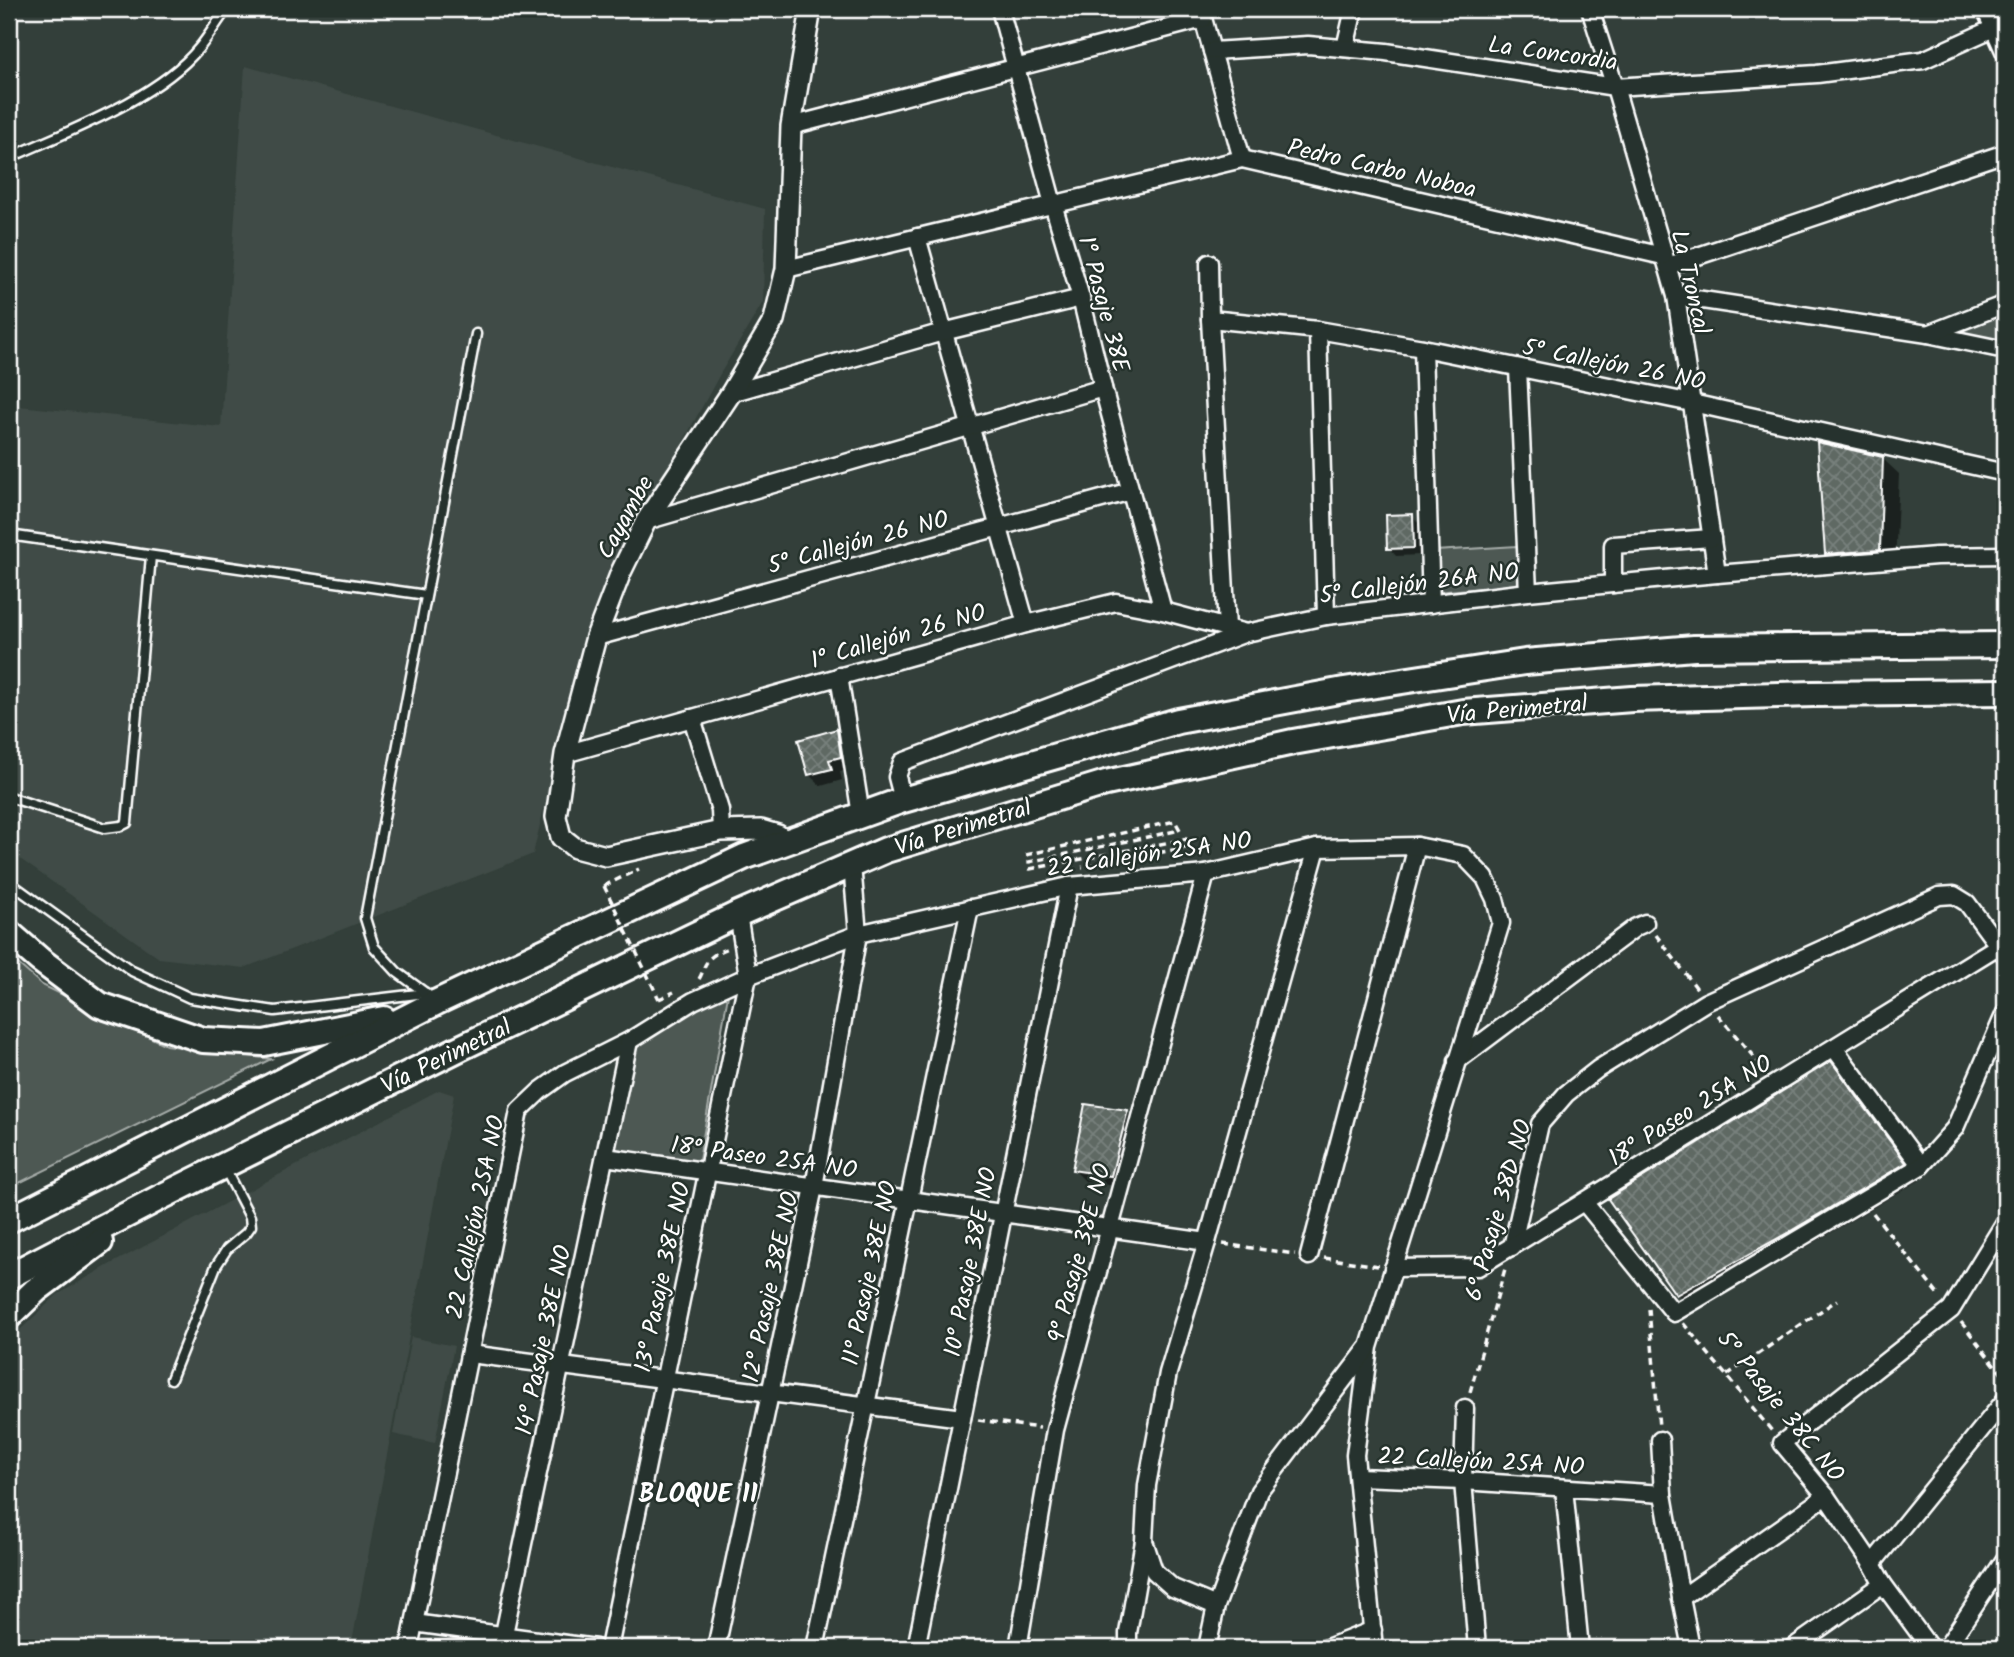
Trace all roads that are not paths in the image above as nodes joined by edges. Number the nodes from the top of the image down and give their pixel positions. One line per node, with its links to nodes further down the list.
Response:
1 (227, 9): 16 (lane)
2 (811, 9): 14 (street, Cayambe)
3 (1000, 9): 12 (street, 1° Pasaje 38E)
4 (1354, 9): 9 (street)
5 (1590, 9): 13 (street, La Troncal)
6 (1985, 9): 8 (street)
7 (1202, 14): 10 (street); 12 (street)
8 (2000, 26): 11 (street); 13 (street, La Concordia)
9 (1345, 48): 10 (street, La Concordia); 13 (street, La Concordia)
10 (1212, 51): 17 (street)
11 (2005, 53)
12 (1016, 68): 14 (street); 18 (street, 1° Pasaje 38E)
13 (1615, 88): 20 (street, La Troncal)
14 (792, 126): 22 (street, Cayambe)
15 (2005, 153): 20 (street)
16 (9, 158)
17 (1242, 159): 18 (street); 20 (street, Pedro Carbo Noboa)
18 (1053, 204): 19 (street); 24 (street, 1° Pasaje 38E)
19 (917, 237): 22 (street); 28 (street)
20 (1665, 261): 23 (street, La Troncal)
21 (1209, 263): 26 (street)
22 (786, 269): 35 (street, Cayambe)
23 (1675, 296): 30 (street); 36 (street, La Troncal)
24 (1081, 298): 28 (street); 34 (street, 1° Pasaje 38E)
25 (2005, 304): 30 (street)
26 (1210, 319): 27 (street, 5° Callejón 26 NO); 54 (street)
27 (1318, 330): 31 (street, 5° Callejón 26 NO); 52 (street)
28 (943, 332): 35 (street); 37 (street)
29 (476, 334): 49 (lane)
30 (1928, 334): 32 (street)
31 (1423, 348): 33 (street, 5° Callejón 26 NO); 50 (street)
32 (2005, 350)
33 (1518, 368): 36 (street, 5° Callejón 26 NO); 48 (street)
34 (1103, 388): 37 (street); 39 (street, 1° Pasaje 38E)
35 (731, 393): 40 (street, Cayambe)
36 (1692, 402): 38 (street, 5° Callejón 26 NO); 43 (street, La Troncal)
37 (970, 427): 40 (street); 41 (street)
38 (2005, 473)
39 (1131, 491): 41 (street, 5° Callejón 26 NO); 51 (street, 1° Pasaje 38E)
40 (646, 521): 56 (street, Cayambe)
41 (998, 527): 53 (street); 56 (street, 5° Callejón 26 NO)
42 (9, 535): 45 (lane)
43 (1712, 538): 46 (street, La Troncal); 47 (street)
44 (2005, 555): 46 (street, 5° Callejón 26A NO)
45 (151, 556): 49 (lane); 62 (lane)
46 (1717, 573): 47 (street, 5° Callejón 26A NO)
47 (1613, 584): 48 (street, 5° Callejón 26A NO)
48 (1528, 592): 50 (street, 5° Callejón 26A NO)
49 (426, 595): 80 (lane)
50 (1431, 604): 52 (street, 5° Callejón 26A NO)
51 (1163, 611): 53 (street, 1° Callejón 26 NO); 54 (street, 1° Callejón 26 NO)
52 (1326, 616): 55 (street, 5° Callejón 26A NO)
53 (1026, 624): 58 (street, 1° Callejón 26 NO)
54 (1227, 628): 55 (street, 1° Callejón 26 NO)
55 (1246, 633): 63 (street, 5° Callejón 26A NO)
56 (596, 637): 61 (street, Cayambe)
57 (2005, 645): 63 (highway, Vía Perimetral)
58 (839, 676): 60 (street, 1° Callejón 26 NO); 64 (street)
59 (2005, 692): 69 (highway, Vía Perimetral)
60 (692, 718): 61 (street, 1° Callejón 26 NO); 65 (street)
61 (565, 754): 65 (street, Cayambe)
62 (9, 797)
63 (903, 800): 64 (highway, Vía Perimetral)
64 (861, 815): 66 (highway, Vía Perimetral)
65 (721, 831): 66 (street, Cayambe)
66 (786, 841): 80 (highway, Vía Perimetral)
67 (1417, 846): 68 (street, 22 Callejón 25A NO); 84 (street, 22 Callejón 25A NO); 99 (street)
68 (1317, 848): 70 (street, 22 Callejón 25A NO); 97 (street)
69 (852, 865): 74 (highway, Vía Perimetral); 77 (street, 12° Pasaje 38E NO)
70 (1206, 874): 72 (street, 22 Callejón 25A NO); 96 (street, 9° Pasaje 38E NO)
71 (9, 882): 80 (lane)
72 (1069, 886): 73 (street, 22 Callejón 25A NO); 93 (street, 10° Pasaje 38E NO)
73 (970, 908): 77 (street, 22 Callejón 25A NO); 91 (street, 11° Pasaje 38E NO)
74 (738, 914): 79 (street, 13° Pasaje 38E NO); 86 (highway, Vía Perimetral)
75 (1645, 923): 84 (street)
76 (9, 933): 80 (highway)
77 (858, 934): 79 (street, 22 Callejón 25A NO); 89 (street, 12° Pasaje 38E NO)
78 (2002, 950): 83 (street, 18° Paseo 25A NO); 98 (street, 6° Pasaje 38D NO)
79 (748, 976): 82 (street, 22 Callejón 25A NO); 88 (street, 13° Pasaje 38E NO)
80 (426, 1003): 94 (highway, Vía Perimetral)
81 (2005, 1013): 87 (street)
82 (629, 1041): 85 (street, 14° Pasaje 38E NO); 104 (street, 22 Callejón 25A NO)
83 (1834, 1048): 87 (street); 92 (street, 18° Paseo 25A NO)
84 (1457, 1061): 100 (street, 22 Callejón 25A NO)
85 (605, 1157): 88 (street, 18° Paseo 25A NO); 105 (street, 14° Pasaje 38E NO)
86 (223, 1166): 90 (highway, Vía Perimetral); 106 (lane)
87 (1921, 1166): 92 (street)
88 (707, 1171): 89 (street, 18° Paseo 25A NO); 107 (street, 13° Pasaje 38E NO)
89 (814, 1187): 91 (street, 18° Paseo 25A NO); 108 (street, 12° Pasaje 38E NO)
90 (161, 1197): 101 (highway, Vía Perimetral); 102 (highway)
91 (908, 1200): 93 (street, 18° Paseo 25A NO); 110 (street, 11° Pasaje 38E NO)
92 (1584, 1202): 98 (street, 18° Paseo 25A NO)
93 (1003, 1213): 96 (street, 18° Paseo 25A NO); 112 (street, 10° Pasaje 38E NO)
94 (9, 1220)
95 (2005, 1222): 118 (street, 5° Pasaje 38C NO)
96 (1110, 1228): 97 (street, 18° Paseo 25A NO); 134 (street, 9° Pasaje 38E NO)
97 (1207, 1242): 119 (street)
98 (1512, 1247): 100 (street, 18° Paseo 25A NO)
99 (1309, 1256)
100 (1393, 1268): 103 (street, 22 Callejón 25A NO)
101 (9, 1276)
102 (9, 1316)
103 (1369, 1347): 114 (street, 22 Callejón 25A NO); 124 (street)
104 (470, 1354): 105 (street); 125 (street, 22 Callejón 25A NO)
105 (561, 1366): 107 (street); 127 (street, 14° Pasaje 38E NO)
106 (171, 1379)
107 (664, 1380): 108 (street); 130 (street, 13° Pasaje 38E NO)
108 (771, 1393): 110 (street); 131 (street, 12° Pasaje 38E NO)
109 (2005, 1400): 121 (street)
110 (865, 1406): 112 (street); 132 (street, 11° Pasaje 38E NO)
111 (1465, 1408): 115 (street)
112 (962, 1418): 133 (street, 10° Pasaje 38E NO)
113 (1660, 1440): 117 (street)
114 (1357, 1477): 115 (street, 22 Callejón 25A NO); 126 (street)
115 (1463, 1481): 116 (street, 22 Callejón 25A NO); 139 (street)
116 (1564, 1488): 117 (street, 22 Callejón 25A NO); 140 (street)
117 (1663, 1494): 123 (street)
118 (1826, 1496): 121 (street, 5° Pasaje 38C NO); 123 (street)
119 (1144, 1541): 124 (street); 135 (street)
120 (2005, 1559): 144 (street)
121 (1872, 1564): 122 (street, 5° Pasaje 38C NO)
122 (1883, 1584): 142 (street); 143 (street, 5° Pasaje 38C NO)
123 (1681, 1598): 141 (street)
124 (1216, 1606): 136 (street)
125 (414, 1623): 127 (street); 128 (street, 22 Callejón 25A NO)
126 (1373, 1630): 137 (street); 138 (street)
127 (502, 1642): 129 (street)
128 (409, 1648)
129 (596, 1648)
130 (609, 1648)
131 (716, 1648)
132 (815, 1648)
133 (916, 1648)
134 (1018, 1648)
135 (1128, 1648)
136 (1208, 1648)
137 (1327, 1648)
138 (1374, 1648)
139 (1477, 1648)
140 (1580, 1648)
141 (1692, 1648)
142 (1792, 1648)
143 (1930, 1648)
144 (1946, 1648)

